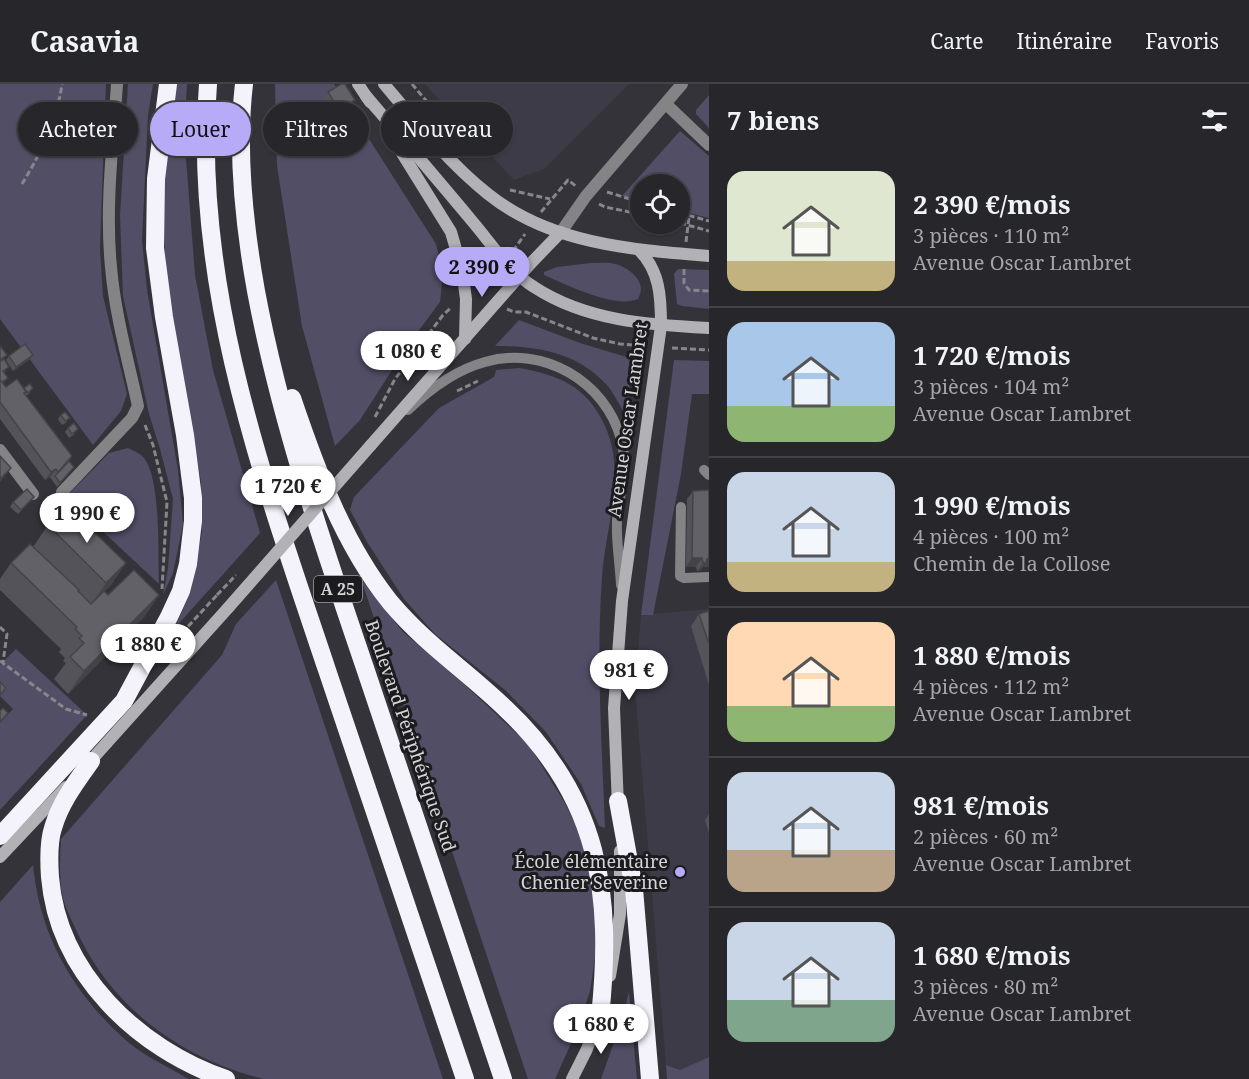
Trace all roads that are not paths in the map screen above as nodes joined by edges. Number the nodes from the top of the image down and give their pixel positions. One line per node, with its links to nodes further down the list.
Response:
1 (117, 84): 21 (street)
2 (168, 84): 28 (highway)
3 (208, 84): 32 (highway, A 25)
4 (244, 84): 14 (highway, Boulevard Périphérique Sud / A 25)
5 (358, 84): 8 (main road)
6 (384, 84): 11 (main road)
7 (682, 84): 9 (street)
8 (366, 96): 15 (main road); 18 (main road)
9 (666, 104): 10 (street); 11 (street)
10 (709, 144)
11 (561, 232): 12 (main road); 15 (main road, Avenue Oscar Lambret)
12 (639, 250): 13 (main road); 16 (main road, Avenue Oscar Lambret)
13 (709, 256)
14 (253, 270): 30 (highway); 33 (highway, Boulevard Périphérique Sud / A 25)
15 (520, 277): 16 (main road); 18 (main road, Avenue Oscar Lambret)
16 (661, 326): 17 (main road); 25 (main road, Avenue Oscar Lambret)
17 (709, 328)
18 (465, 339): 19 (main road, Avenue Oscar Lambret)
19 (371, 445): 25 (lane, Avenue Oscar Lambret); 26 (main road, Avenue Oscar Lambret, bridge)
20 (0, 450): 22 (street)
21 (62, 492)
22 (33, 494)
23 (681, 507): 24 (lane)
24 (709, 578)
25 (622, 601): 27 (main road, Avenue Oscar Lambret)
26 (91, 761): 29 (main road, Avenue Oscar Lambret); 31 (highway)
27 (618, 801): 30 (main road, Avenue Oscar Lambret); 35 (highway)
28 (0, 836)
29 (0, 857)
30 (600, 1017): 34 (main road, Avenue Oscar Lambret)
31 (226, 1079)
32 (465, 1079)
33 (504, 1079)
34 (572, 1079)
35 (650, 1079)

